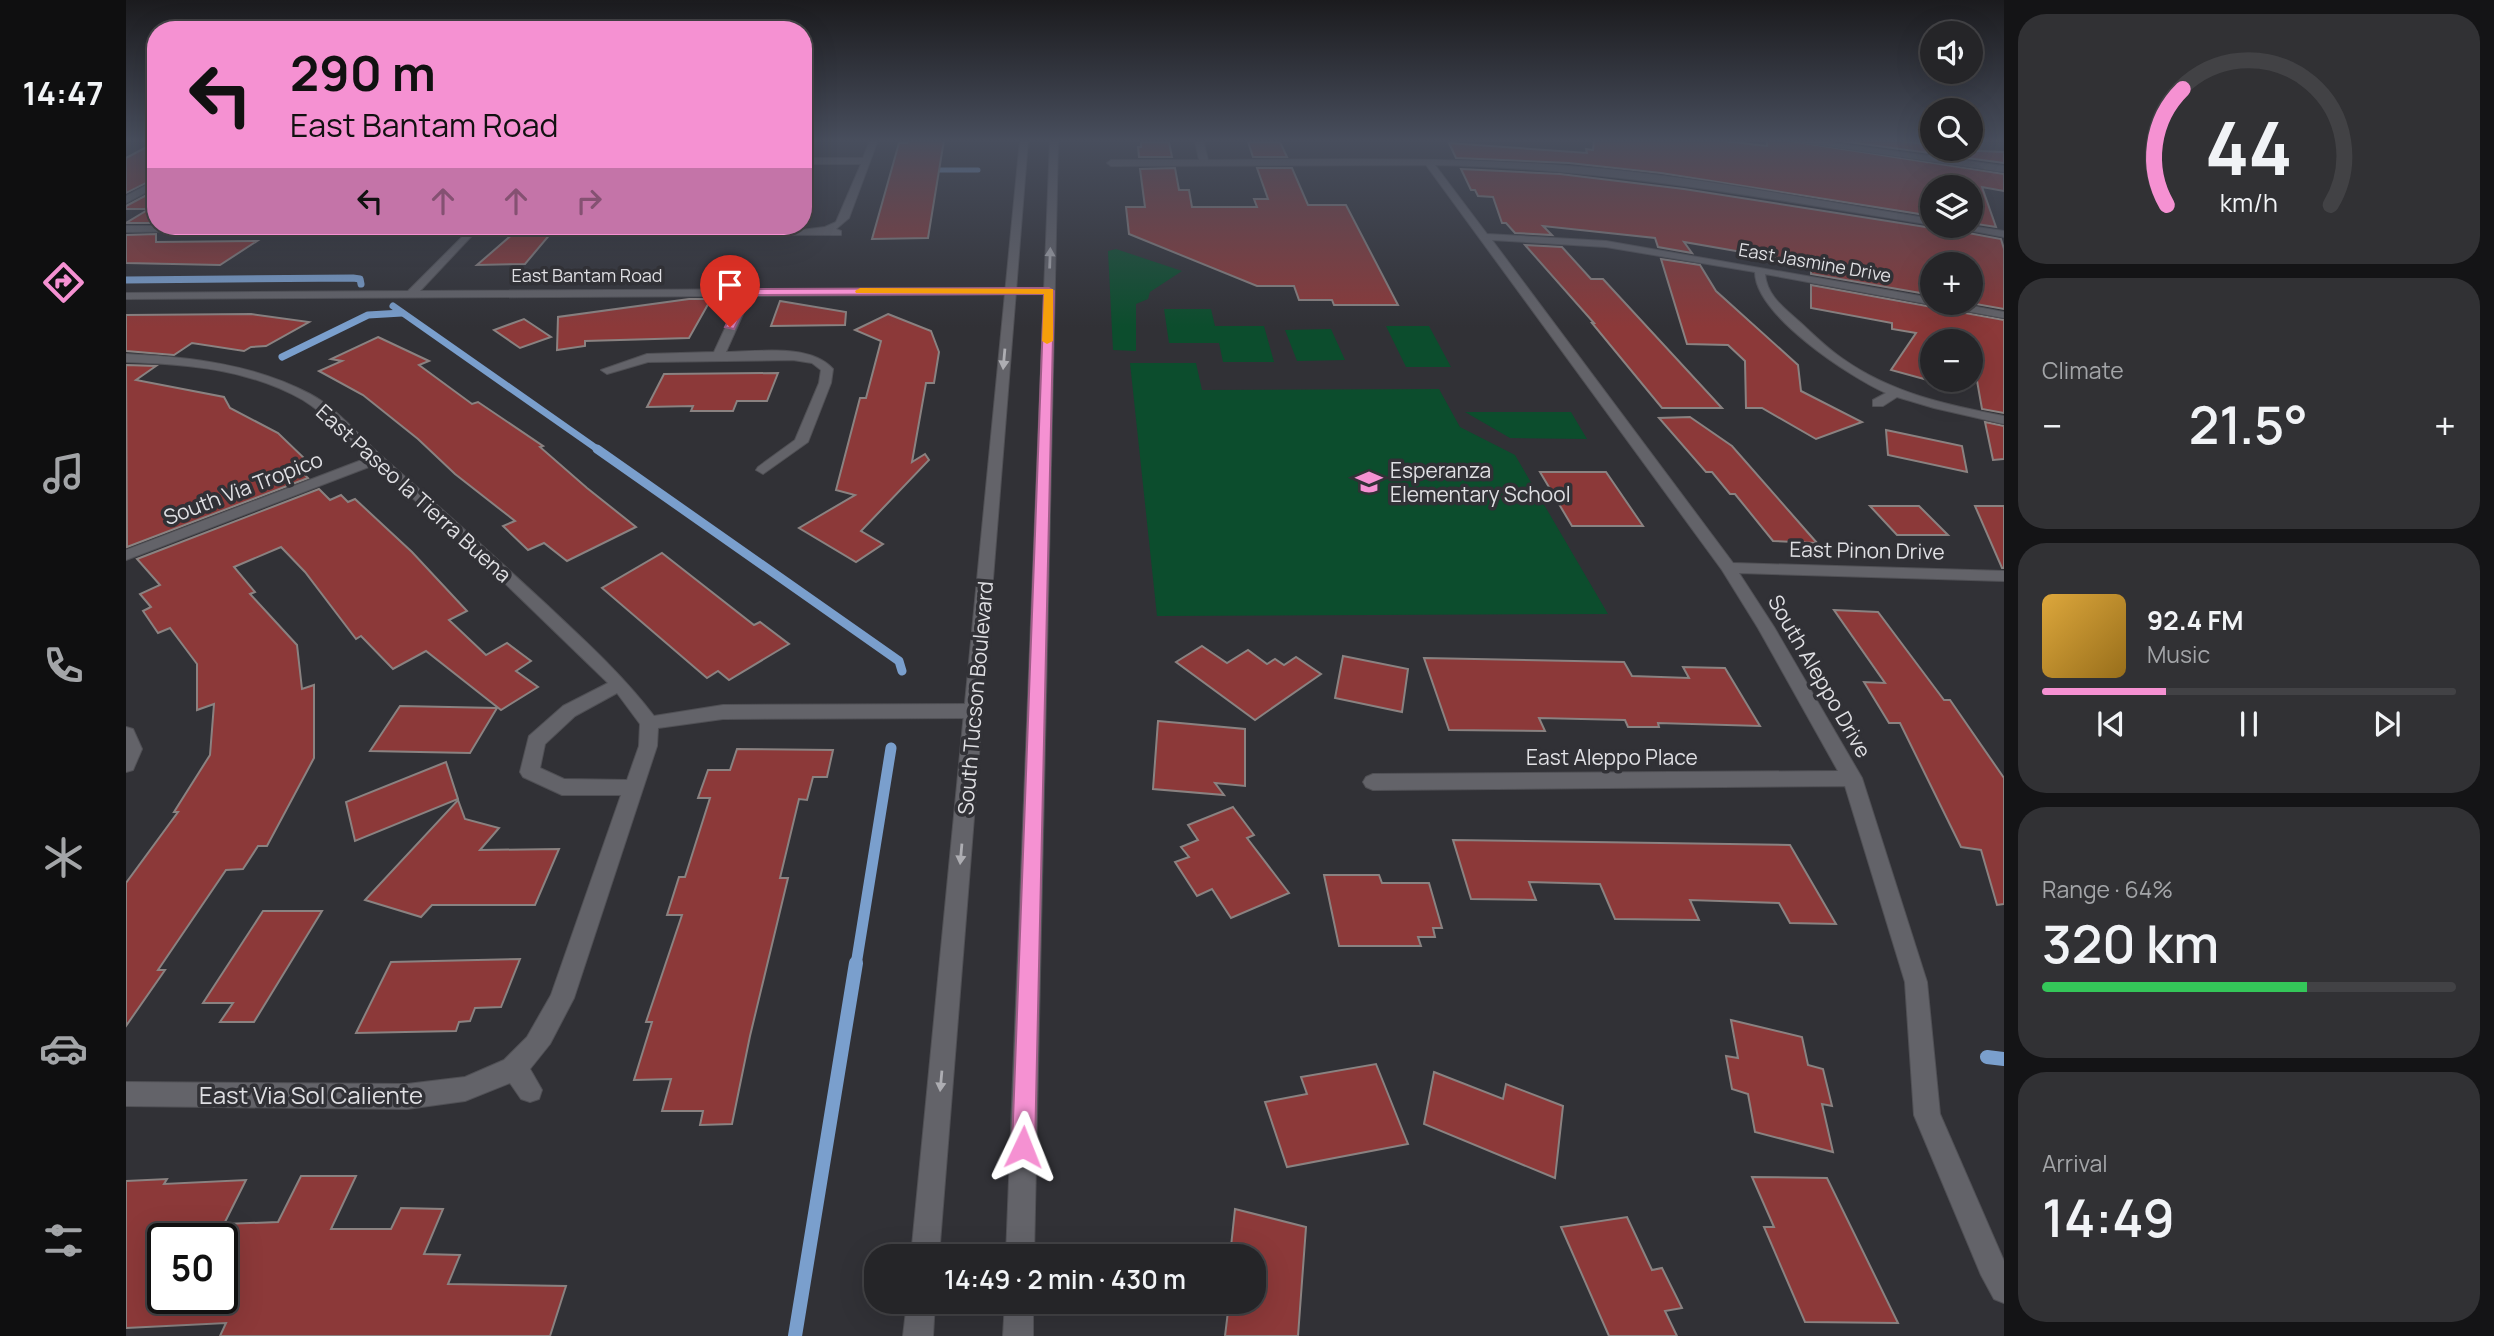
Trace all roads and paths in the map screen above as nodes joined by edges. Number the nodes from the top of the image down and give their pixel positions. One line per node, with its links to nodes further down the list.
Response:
1 (850, 202): 10 (street)
2 (1018, 202): 15 (street, South Tucson Boulevard)
3 (1052, 202): 16 (street, one-way to 3)
4 (1458, 202): 13 (street, South Aleppo Drive)
5 (1808, 202): 6 (street)
6 (1920, 220)
7 (126, 229): 8 (street)
8 (147, 229)
9 (1983, 231): 11 (street)
10 (812, 232)
11 (2004, 234)
12 (469, 235): 18 (street)
13 (1483, 237): 14 (street, East Jasmine Drive); 32 (street, South Aleppo Drive)
14 (1760, 269): 20 (street, East Jasmine Drive); 26 (street)
15 (1010, 291): 16 (street, East Bantam Road); 17 (street, East Bantam Road); 35 (street, South Tucson Boulevard, one-way to 35)
16 (1049, 291): 46 (street)
17 (747, 292): 18 (street, East Bantam Road); 23 (street)
18 (411, 294): 19 (street, East Bantam Road)
19 (126, 296)
20 (1920, 299)
21 (1983, 310): 22 (street)
22 (2004, 314)
23 (718, 356): 25 (street); 30 (street)
24 (126, 358): 29 (street, East Paseo la Tierra Buena)
25 (607, 370)
26 (1897, 392): 27 (street); 28 (street)
27 (1878, 403)
28 (2004, 420)
29 (376, 459): 31 (street, South Via Tropico); 34 (street, East Paseo la Tierra Buena)
30 (762, 470)
31 (126, 555)
32 (1728, 568): 33 (street, East Pinon Drive); 39 (street, South Aleppo Drive)
33 (2004, 576)
34 (620, 684): 36 (street, East Paseo la Tierra Buena); 41 (street)
35 (974, 710): 36 (street); 45 (street, South Tucson Boulevard, one-way to 45)
36 (649, 723): 41 (street)
37 (126, 734): 38 (street)
38 (126, 765)
39 (1852, 778): 40 (street, East Aleppo Place); 47 (street, South Aleppo Drive)
40 (1373, 782)
41 (633, 788): 42 (street)
42 (504, 1072): 43 (street); 44 (street, East Via Sol Caliente)
43 (530, 1090)
44 (126, 1094)
45 (926, 1244)
46 (1020, 1244)
47 (2004, 1290)
48 (920, 1314): 50 (street)
49 (1019, 1314): 51 (street)
50 (918, 1336)
51 (1018, 1336)

